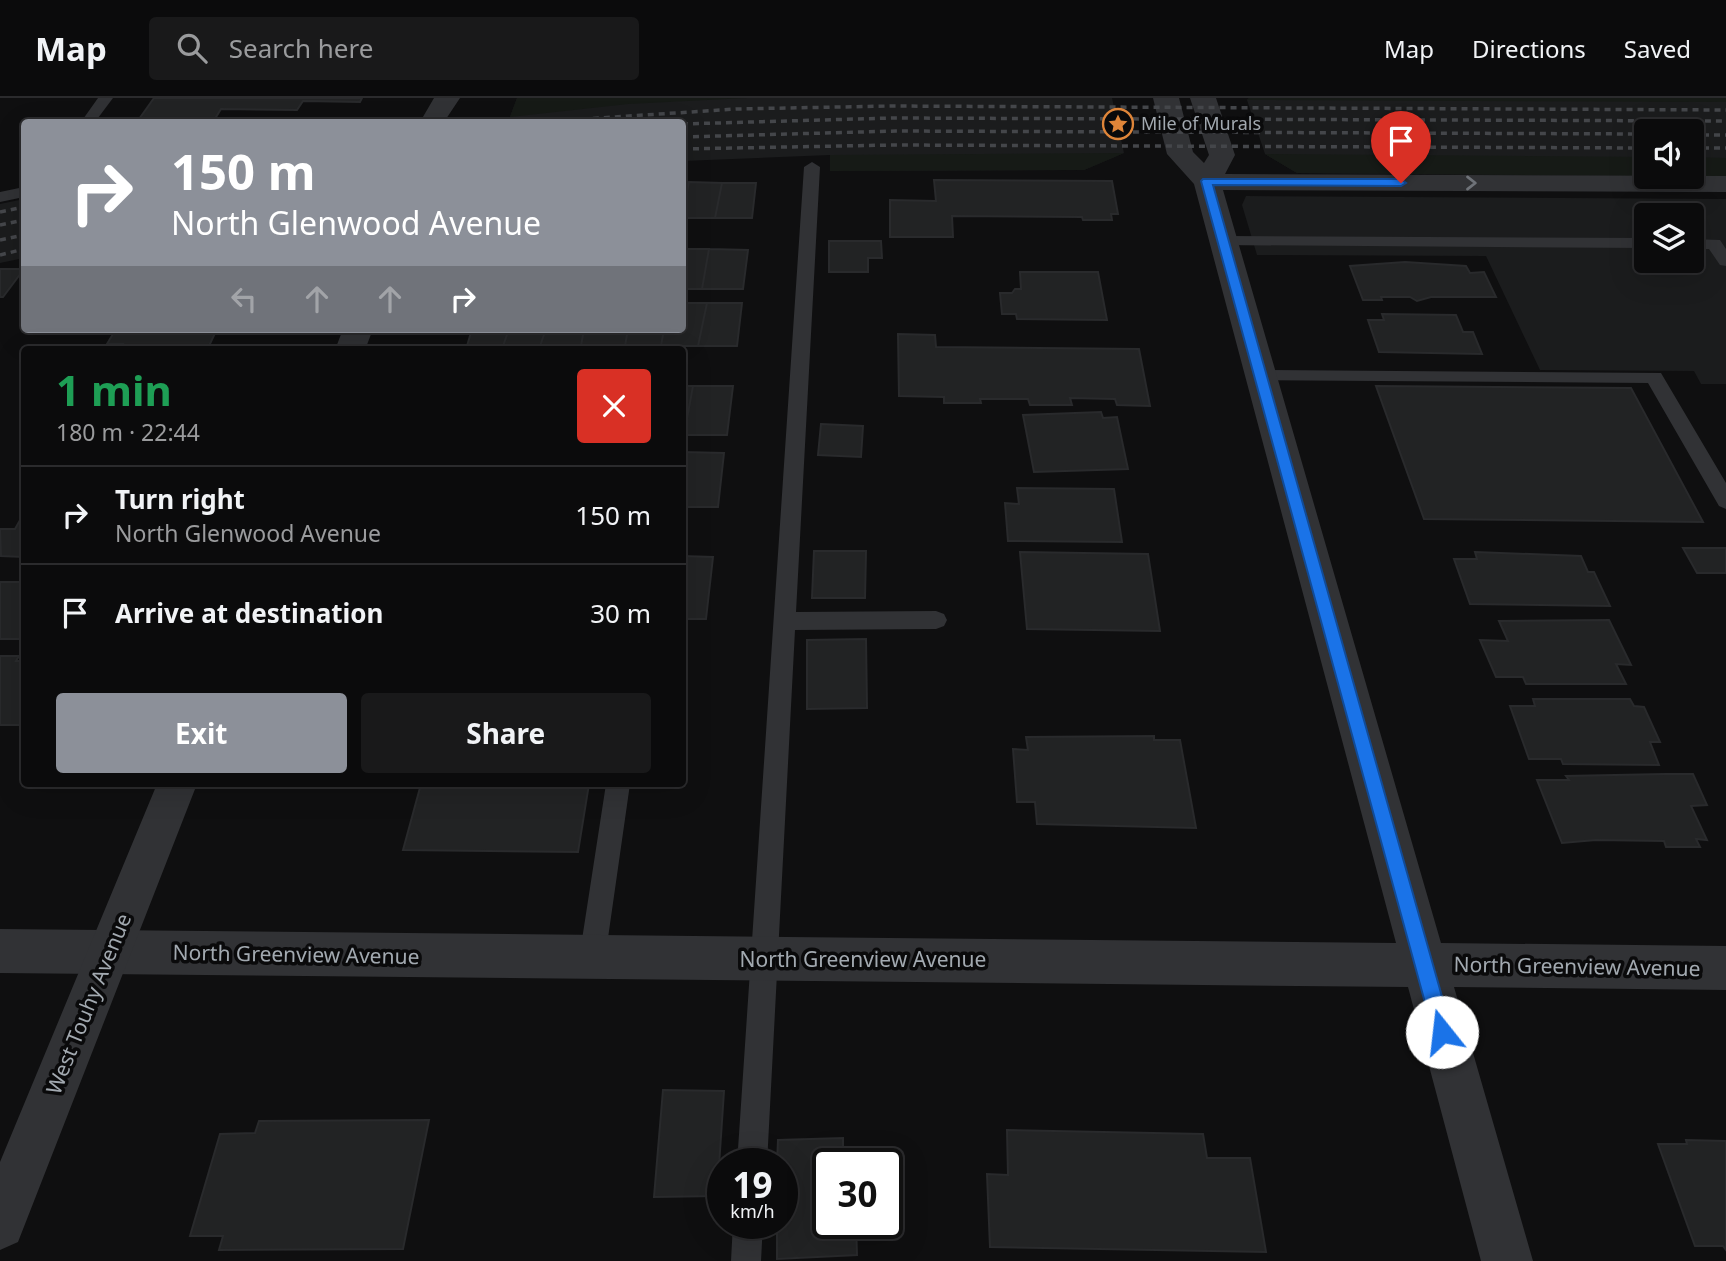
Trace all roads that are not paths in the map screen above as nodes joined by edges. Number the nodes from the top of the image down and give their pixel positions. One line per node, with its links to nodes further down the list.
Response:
1 (106, 98): 6 (lane)
2 (447, 98): 7 (street)
3 (460, 98): 8 (street)
4 (1167, 98): 10 (street)
5 (1203, 98): 10 (street)
6 (90, 119)
7 (434, 119)
8 (456, 119)
9 (812, 167): 21 (lane)
10 (1207, 181): 11 (street, one-way to 11); 14 (street)
11 (1726, 184)
12 (21, 192): 13 (lane)
13 (0, 197)
14 (1223, 241): 15 (lane); 18 (street)
15 (1634, 243)
16 (1704, 244): 17 (lane)
17 (1726, 261)
18 (1260, 376): 19 (lane); 28 (street)
19 (1726, 501)
20 (936, 620): 21 (lane)
21 (784, 621): 27 (lane)
22 (176, 787): 25 (street, West Touhy Avenue)
23 (618, 787): 26 (lane)
24 (0, 951): 25 (street, North Greenview Avenue)
25 (109, 952): 26 (street, North Greenview Avenue); 31 (street, West Touhy Avenue)
26 (592, 959): 27 (street, North Greenview Avenue)
27 (763, 959): 28 (street, North Greenview Avenue); 30 (lane)
28 (1423, 965): 29 (street, North Greenview Avenue); 34 (street)
29 (1726, 968)
30 (752, 1148)
31 (0, 1224)
32 (747, 1239): 33 (lane)
33 (746, 1261)
34 (1507, 1261)

